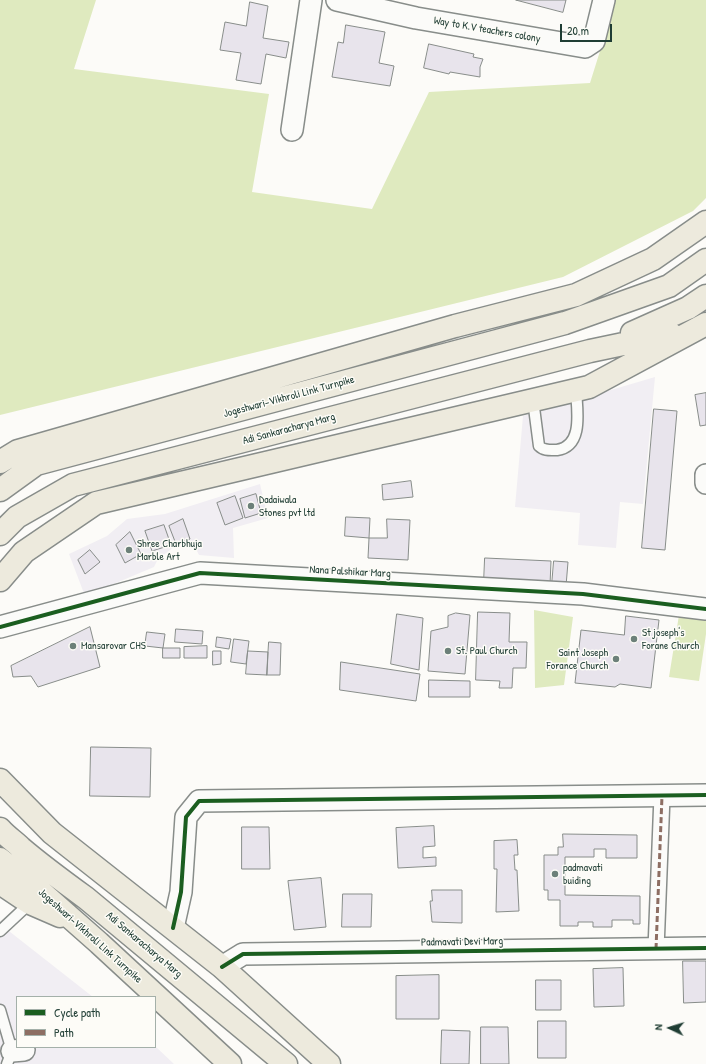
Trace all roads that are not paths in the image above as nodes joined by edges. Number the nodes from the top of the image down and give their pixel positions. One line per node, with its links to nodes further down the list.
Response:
1 (311, 0): 5 (street)
2 (337, 0): 4 (street, Way to K.V teachers colony)
3 (604, 0): 4 (street, Way to K.V teachers colony)
4 (418, 9)
5 (292, 130)
6 (706, 222): 8 (main road)
7 (706, 260): 10 (main road, Jogeshwari-Vikhroli Link Turnpike)
8 (629, 270): 10 (main road); 15 (main road)
9 (706, 296): 12 (main road)
10 (583, 316): 18 (main road, Jogeshwari-Vikhroli Link Turnpike)
11 (700, 327): 12 (main road); 13 (main road)
12 (590, 351): 19 (main road, Adi Sankaracharya Marg)
13 (576, 390): 14 (main road); 14 (lane)
14 (533, 400): 20 (main road)
15 (0, 462)
16 (706, 475): 17 (street)
17 (706, 483)
18 (0, 490)
19 (0, 534)
20 (0, 580)
21 (706, 610): 22 (street, Nana Palshikar Marg)
22 (0, 628)
23 (0, 780): 30 (main road)
24 (662, 796): 25 (street); 30 (street); 32 (street)
25 (706, 796)
26 (0, 830): 40 (main road, Adi Sankaracharya Marg)
27 (0, 859): 29 (main road, Jogeshwari-Vikhroli Link Turnpike)
28 (0, 883): 29 (main road)
29 (34, 897): 31 (lane); 35 (main road, Jogeshwari-Vikhroli Link Turnpike)
30 (173, 928): 34 (main road)
31 (0, 931)
32 (656, 948): 33 (street, Padmavati Devi Marg); 34 (street, Padmavati Devi Marg)
33 (706, 948)
34 (222, 967): 41 (main road)
35 (155, 996)
36 (156, 997): 39 (main road, Jogeshwari-Vikhroli Link Turnpike)
37 (0, 1010): 38 (lane)
38 (14, 1055)
39 (230, 1064)
40 (286, 1064)
41 (329, 1064)

